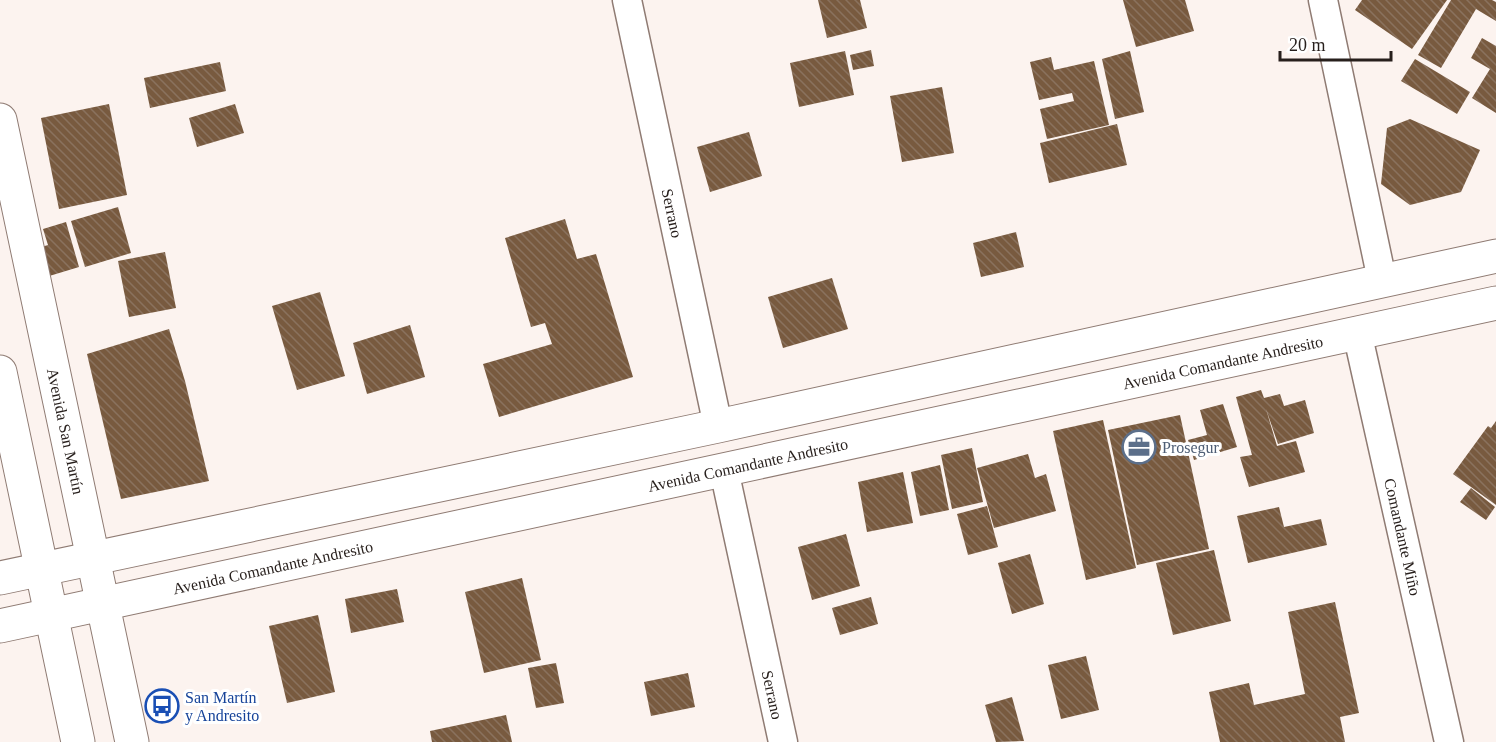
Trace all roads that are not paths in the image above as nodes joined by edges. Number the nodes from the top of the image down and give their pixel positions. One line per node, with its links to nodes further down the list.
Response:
1 (627, 0): 9 (street, Serrano)
2 (1323, 0): 5 (street)
3 (0, 120): 11 (main road, Avenida San Martín)
4 (1496, 256): 5 (main road)
5 (1382, 280): 9 (main road)
6 (1496, 303): 7 (main road, Avenida Comandante Andresito)
7 (1357, 332): 10 (main road, Avenida Comandante Andresito); 20 (street, Comandante Miño)
8 (0, 372): 12 (main road)
9 (718, 426): 11 (main road)
10 (724, 470): 14 (main road, Avenida Comandante Andresito); 19 (street, Serrano)
11 (93, 557): 12 (main road); 14 (main road, Avenida San Martín)
12 (41, 569): 13 (main road); 15 (main road)
13 (0, 578)
14 (103, 603): 15 (main road, Avenida Comandante Andresito); 18 (main road, Avenida San Martín)
15 (51, 614): 16 (main road, Avenida Comandante Andresito); 17 (main road)
16 (0, 626)
17 (78, 742)
18 (132, 742)
19 (783, 742)
20 (1449, 742)

